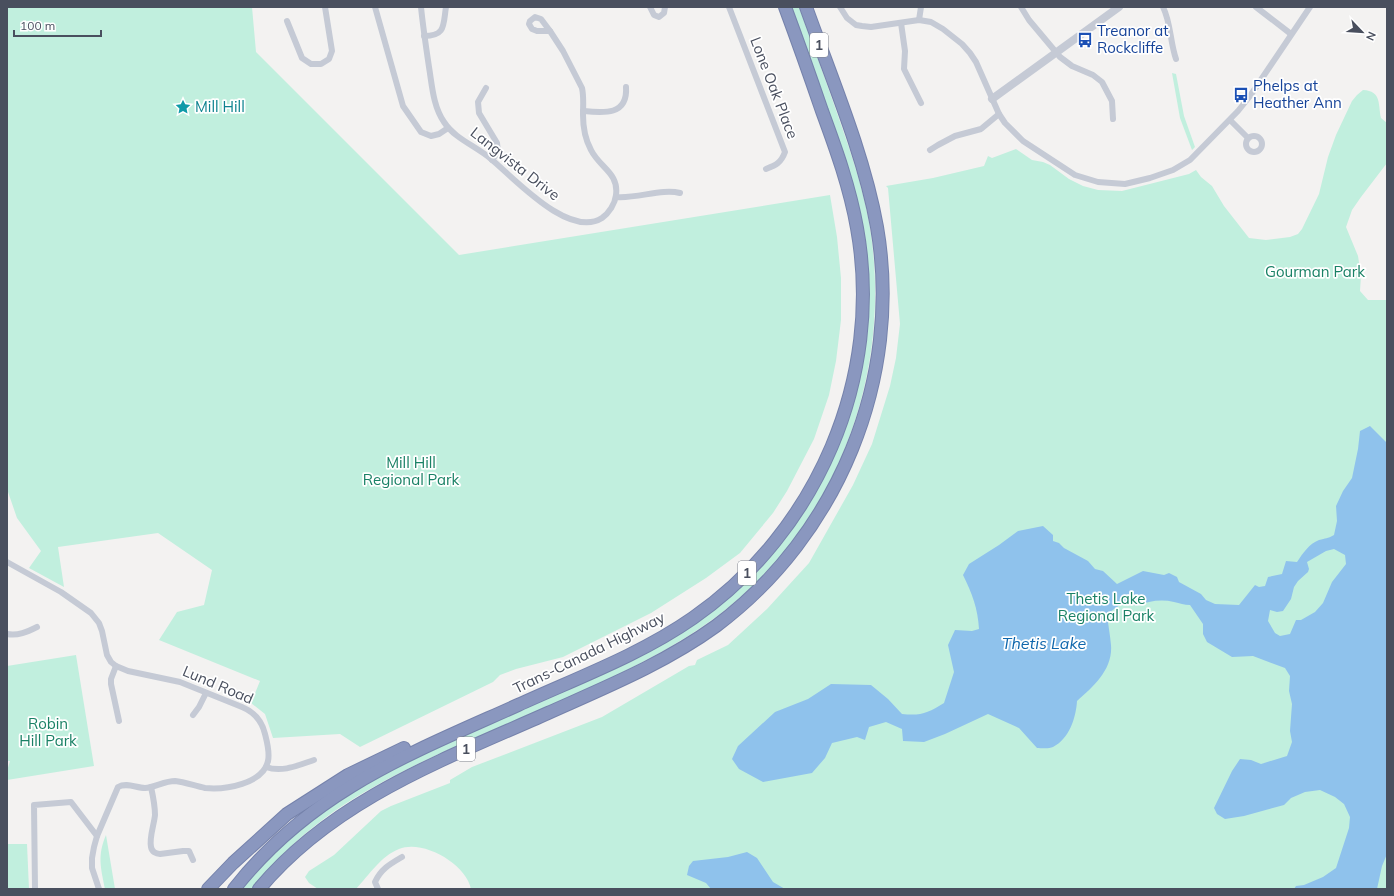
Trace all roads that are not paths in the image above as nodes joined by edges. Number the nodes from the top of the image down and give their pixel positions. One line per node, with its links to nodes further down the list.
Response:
1 (325, 7): 18 (street)
2 (375, 7): 33 (street)
3 (421, 7): 22 (street, Langvista Drive)
4 (446, 7): 22 (street)
5 (650, 7): 6 (street)
6 (665, 7)
7 (729, 7): 37 (street, Lone Oak Place)
8 (785, 7): 47 (highway, Trans-Canada Highway / 1)
9 (806, 7): 51 (highway, 1)
10 (840, 7): 19 (street)
11 (920, 7): 17 (street)
12 (1021, 7): 23 (street)
13 (1119, 7): 23 (street)
14 (1163, 7): 24 (street)
15 (1256, 7): 21 (street)
16 (1310, 7): 21 (street)
17 (919, 20): 19 (street); 27 (street)
18 (287, 21)
19 (901, 23): 28 (street)
20 (550, 31): 29 (street)
21 (1291, 34): 32 (street)
22 (424, 36): 33 (street, Langvista Drive)
23 (1057, 53): 27 (street); 31 (street)
24 (1176, 59)
25 (626, 87): 29 (street)
26 (486, 88): 36 (street)
27 (992, 99): 30 (street)
28 (921, 103)
29 (583, 111): 39 (street)
30 (999, 114): 32 (street); 35 (street)
31 (1113, 119)
32 (1230, 120): 34 (street)
33 (448, 128): 36 (street, Langvista Drive)
34 (1248, 138)
35 (930, 150)
36 (492, 160): 39 (street, Langvista Drive)
37 (766, 169)
38 (680, 193): 39 (street)
39 (616, 197)
40 (7, 562): 43 (street)
41 (37, 627): 42 (street)
42 (7, 634)
43 (116, 666): 44 (street, Lund Road); 46 (street)
44 (206, 693): 45 (street); 49 (street, Lund Road)
45 (193, 715)
46 (119, 721)
47 (483, 721): 57 (highway); 58 (highway, Trans-Canada Highway / 1)
48 (314, 760): 49 (street)
49 (266, 767): 50 (street)
50 (152, 787): 52 (street); 54 (street)
51 (382, 790): 59 (highway, 1); 60 (highway)
52 (97, 836): 55 (street); 56 (street)
53 (402, 857): 61 (street)
54 (193, 860)
55 (35, 889)
56 (98, 889)
57 (208, 889)
58 (234, 889)
59 (260, 889)
60 (270, 889)
61 (378, 889)

